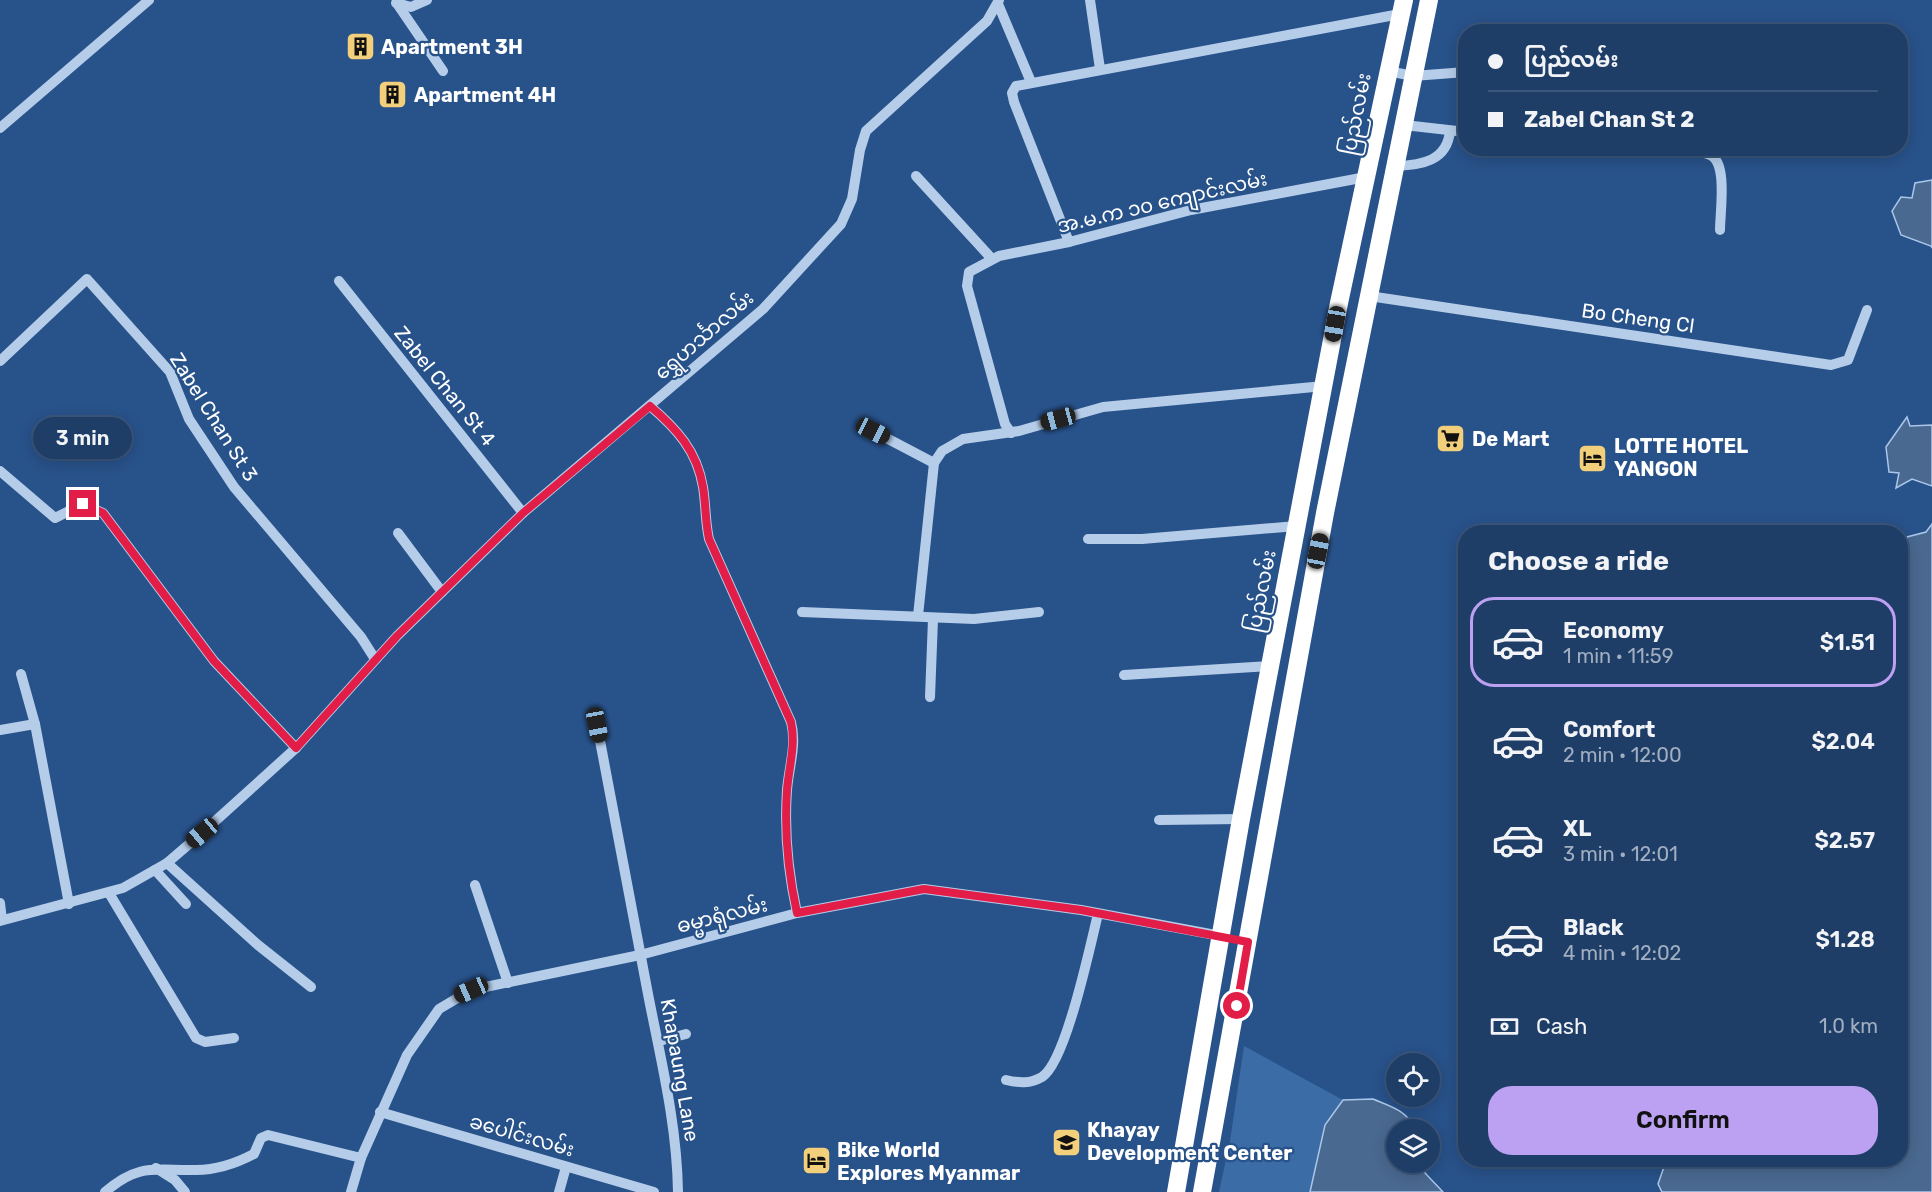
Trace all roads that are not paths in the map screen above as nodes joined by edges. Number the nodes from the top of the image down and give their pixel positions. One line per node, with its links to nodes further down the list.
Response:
1 (149, 0): 15 (street)
2 (427, 0): 6 (street)
3 (1090, 0): 8 (street)
4 (1429, 0): 12 (highway)
5 (998, 2): 13 (street); 30 (street, ရွှေဟင်္သာလမ်း)
6 (396, 3): 10 (street)
7 (1402, 7): 8 (street); 9 (highway, ပြည်လမ်း)
8 (1100, 69): 13 (street)
9 (1388, 71): 12 (street); 21 (highway, ပြည်လမ်း)
10 (443, 72)
11 (1458, 73): 12 (street)
12 (1413, 76): 14 (highway)
13 (1031, 82): 23 (street)
14 (1404, 125): 16 (street); 19 (highway)
15 (0, 128)
16 (1450, 131): 17 (street); 19 (street)
17 (1458, 132)
18 (1711, 156): 22 (street)
19 (1394, 174): 21 (highway); 26 (highway)
20 (916, 176): 24 (street)
21 (1366, 177): 23 (street, အ.မ.က ၁၀ ကျောင်းလမ်း); 29 (highway, ပြည်လမ်း)
22 (1720, 230)
23 (1069, 242): 24 (street, အ.မ.က ၁၀ ကျောင်းလမ်း)
24 (992, 259): 32 (street, အ.မ.က ၁၀ ကျောင်းလမ်း)
25 (339, 280): 35 (street, Zabel Chan St 4)
26 (1369, 296): 27 (street, Bo Cheng Cl); 36 (highway)
27 (1867, 310)
28 (0, 361): 45 (street, Zabel Chan St 3)
29 (1324, 386): 32 (street); 37 (highway, ပြည်လမ်း)
30 (650, 406): 35 (street, ရွှေဟင်္သာလမ်း); 63 (street)
31 (873, 431): 33 (street)
32 (1011, 433): 33 (street)
33 (934, 463): 43 (street)
34 (0, 471): 53 (street)
35 (523, 513): 40 (street, ရွှေဟင်္သာလမ်း)
36 (1325, 513): 37 (highway); 67 (highway)
37 (1298, 517): 39 (street); 46 (highway, ပြည်လမ်း)
38 (398, 533): 40 (street)
39 (1088, 539)
40 (442, 592): 45 (street, ရွှေဟင်္သာလမ်း)
41 (802, 612): 43 (street)
42 (1039, 612): 44 (street)
43 (918, 616): 44 (street)
44 (933, 619): 49 (street)
45 (375, 660): 53 (street, ရွှေဟင်္သာလမ်း)
46 (1270, 666): 48 (street); 54 (highway, ပြည်လမ်း)
47 (21, 674): 50 (street)
48 (1124, 675)
49 (930, 697)
50 (35, 724): 52 (street); 61 (street)
51 (597, 725): 68 (street, Khapaung Lane)
52 (0, 730)
53 (296, 748): 56 (street, ရွှေဟင်္သာလမ်း)
54 (1241, 819): 55 (street); 66 (highway, ပြည်လမ်း)
55 (1159, 820)
56 (167, 863): 57 (street, ရွှေဟင်္သာလမ်း); 71 (street)
57 (155, 870): 59 (street, ရွှေဟင်္သာလမ်း); 62 (street)
58 (475, 885): 70 (street)
59 (109, 892): 61 (street, ရွှေဟင်္သာလမ်း); 74 (street)
60 (0, 903): 65 (street)
61 (69, 904): 65 (street, ရွှေဟင်္သာလမ်း)
62 (186, 904)
63 (797, 913): 64 (street, ဓမ္မာရုံလမ်း); 68 (street, ဓမ္မာရုံလမ်း)
64 (1098, 914): 66 (street, ဓမ္မာရုံလမ်း); 76 (street)
65 (1, 920)
66 (1221, 936): 67 (highway); 69 (highway, ပြည်လမ်း)
67 (1248, 942): 72 (highway)
68 (640, 955): 70 (street, ဓမ္မာရုံလမ်း); 75 (street, Khapaung Lane)
69 (1213, 981): 72 (highway); 87 (highway, ပြည်လမ်း)
70 (508, 983): 77 (street, ဓမ္မာရုံလမ်း)
71 (311, 987)
72 (1240, 987): 88 (highway)
73 (686, 1034): 75 (street)
74 (234, 1038)
75 (659, 1041): 86 (street, Khapaung Lane)
76 (1006, 1080)
77 (380, 1112): 78 (street, ဓမ္မာရုံလမ်း); 79 (street, ခပေါင်းလမ်း)
78 (361, 1158): 80 (street); 83 (street, ဓမ္မာရုံလမ်း)
79 (566, 1167): 84 (street); 85 (street, ခပေါင်းလမ်း)
80 (156, 1168): 81 (street); 82 (street)
81 (105, 1192)
82 (185, 1192)
83 (351, 1192)
84 (560, 1192)
85 (654, 1192)
86 (678, 1192)
87 (1176, 1192)
88 (1202, 1192)

